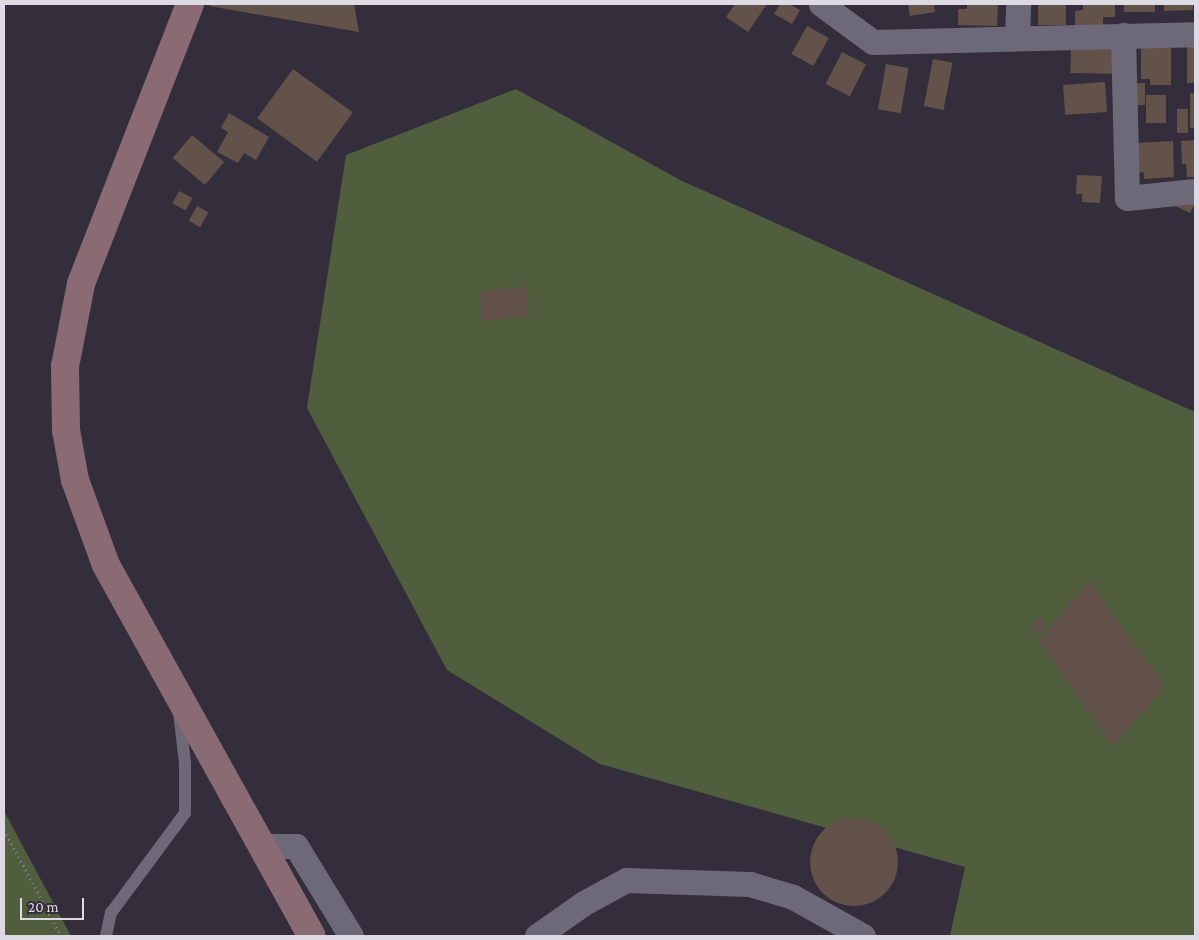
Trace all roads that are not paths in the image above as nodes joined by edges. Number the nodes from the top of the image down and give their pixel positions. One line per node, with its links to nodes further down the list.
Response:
1 (190, 4): 8 (street)
2 (821, 4): 6 (street)
3 (1018, 4): 6 (street)
4 (1195, 34): 5 (street)
5 (1123, 35): 6 (street); 7 (street)
6 (1017, 38)
7 (1195, 191)
8 (176, 692): 9 (street); 10 (lane)
9 (262, 846): 11 (street); 12 (street)
10 (106, 936)
11 (312, 936)
12 (351, 936)
13 (536, 936): 14 (street)
14 (863, 936)

